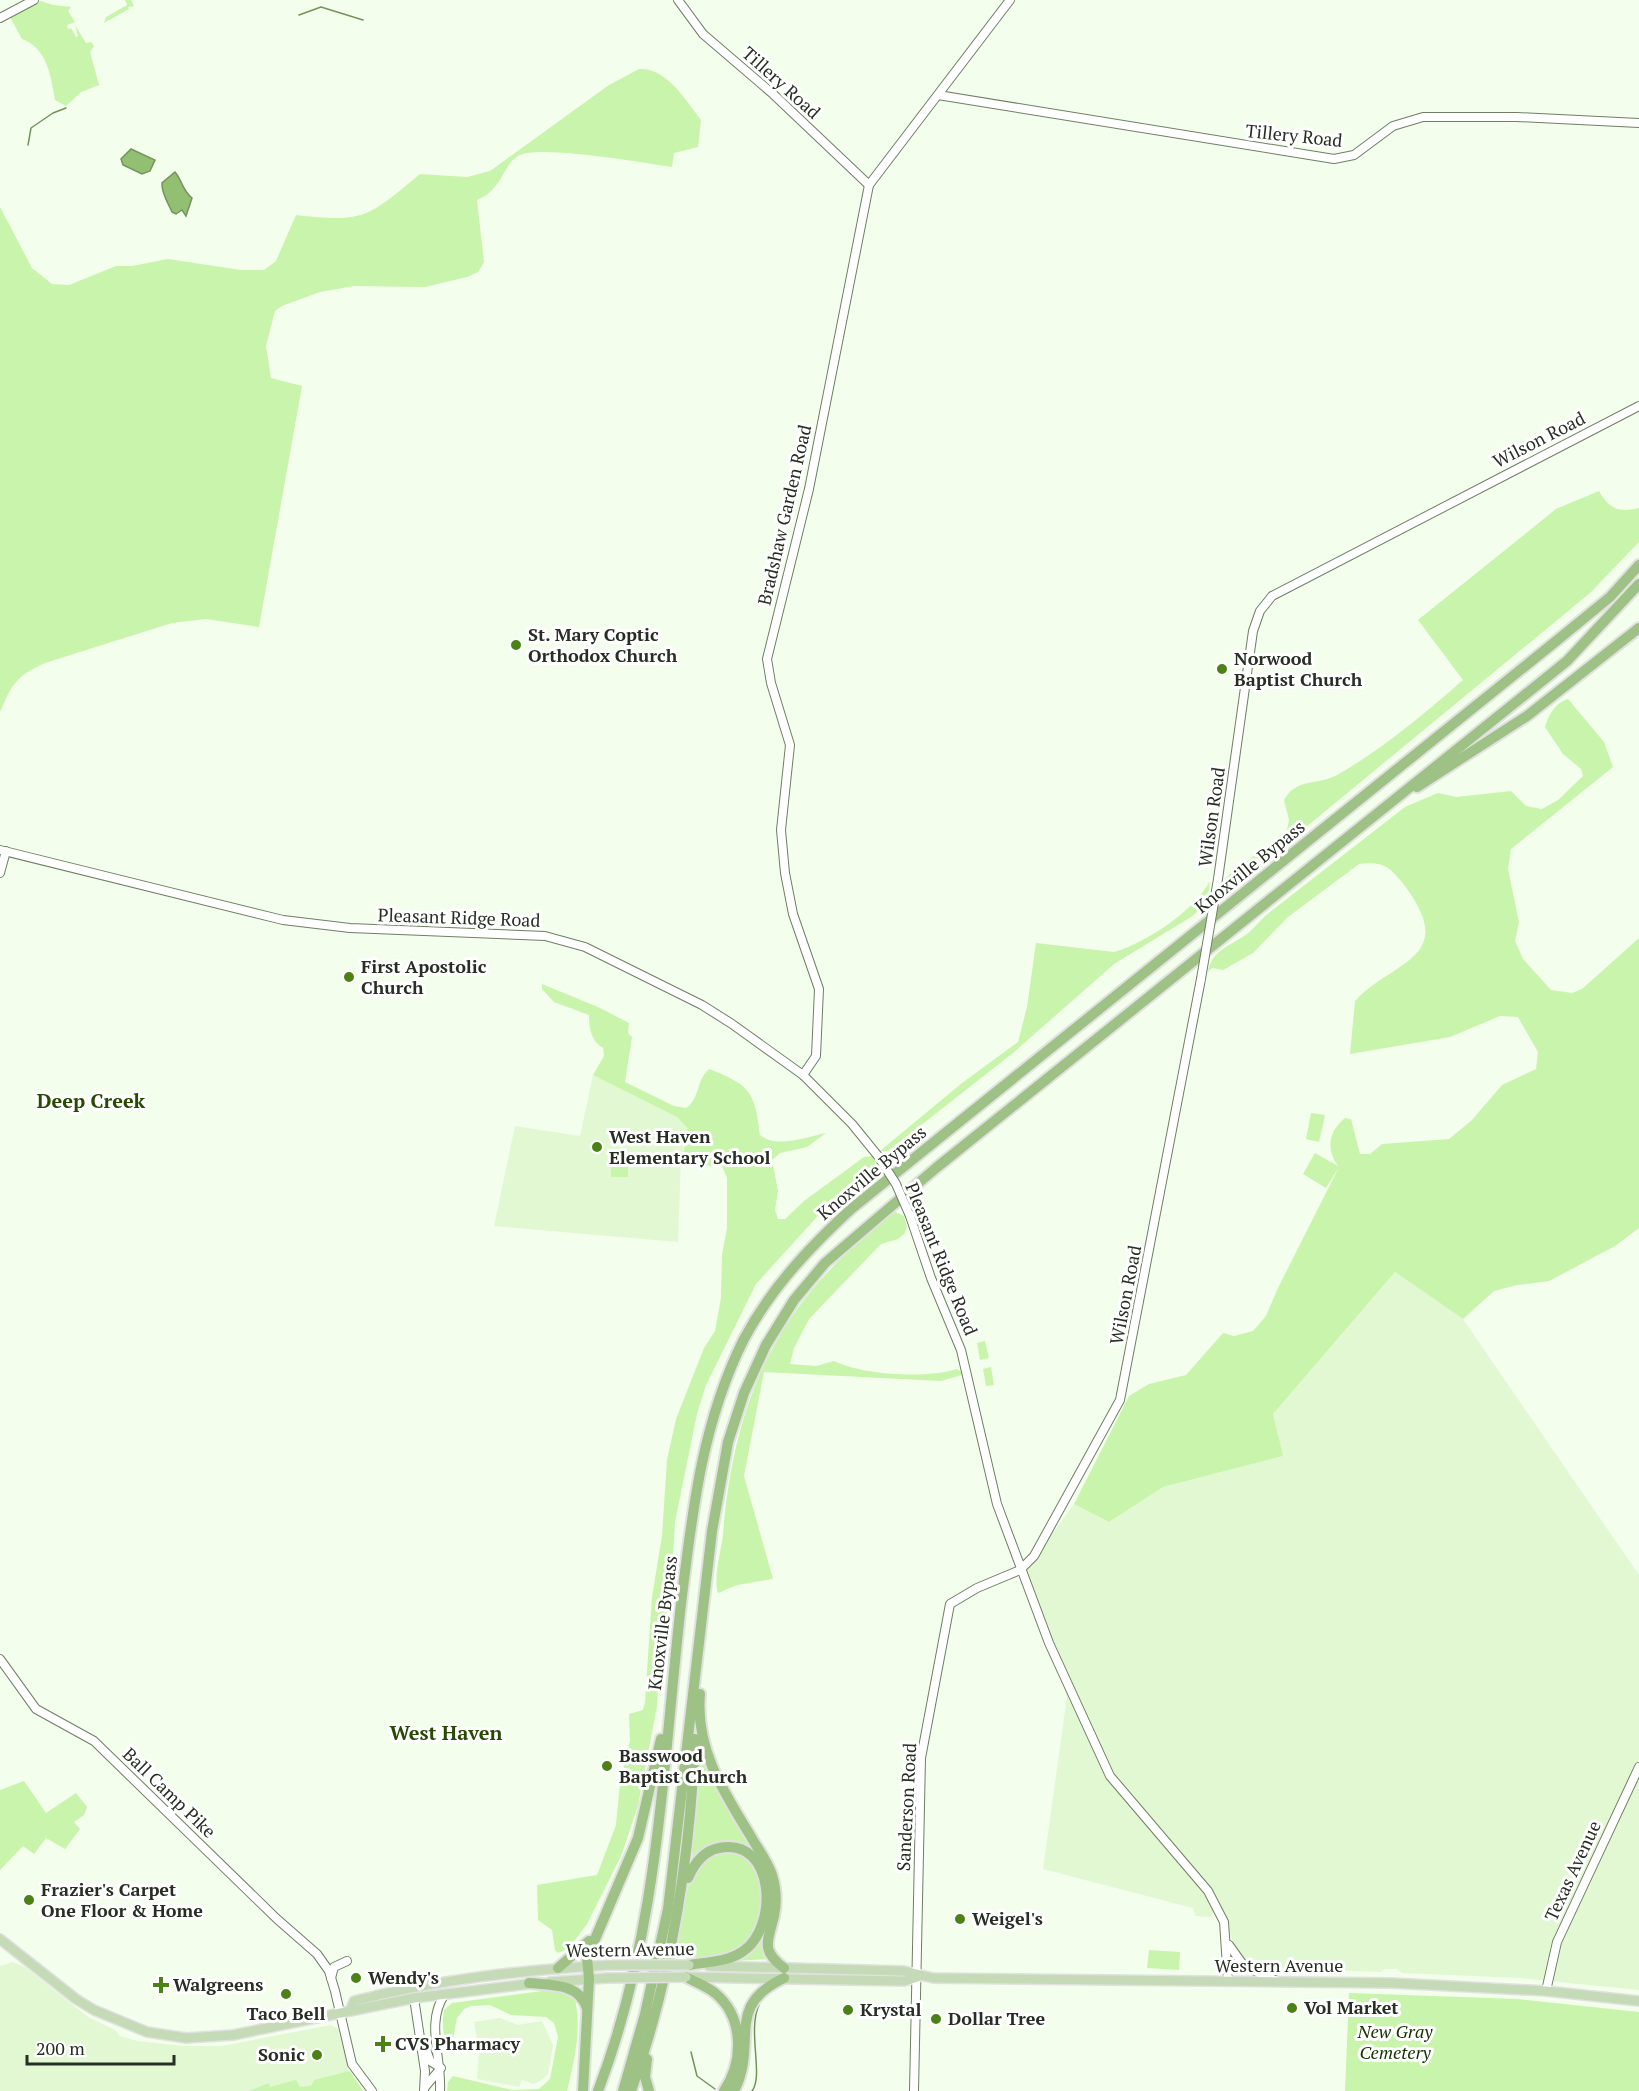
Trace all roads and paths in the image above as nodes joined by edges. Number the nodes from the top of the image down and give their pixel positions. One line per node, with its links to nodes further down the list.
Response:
1 (34, 0): 4 (street)
2 (678, 0): 7 (street, Tillery Road)
3 (1010, 0): 5 (street, Bradshaw Garden Road)
4 (0, 18)
5 (938, 95): 6 (street, Tillery Road); 7 (street, Bradshaw Garden Road)
6 (1639, 123)
7 (869, 185): 15 (street, Bradshaw Garden Road)
8 (1639, 406): 16 (street, Wilson Road, bridge)
9 (1639, 565): 19 (highway, Knoxville Bypass)
10 (1639, 584): 12 (highway, Knoxville Bypass)
11 (1639, 628): 12 (highway)
12 (1398, 795): 17 (highway, Knoxville Bypass)
13 (3, 851): 14 (street); 15 (street, Pleasant Ridge Road)
14 (0, 873)
15 (803, 1075): 16 (street, Pleasant Ridge Road, bridge)
16 (1020, 1570): 24 (street, Pleasant Ridge Road); 32 (street, Sanderson Road)
17 (699, 1644): 20 (highway); 54 (highway, Knoxville Bypass)
18 (0, 1659): 33 (street, Ball Camp Pike)
19 (671, 1688): 22 (highway); 53 (highway, Knoxville Bypass)
20 (699, 1700): 25 (highway); 30 (highway)
21 (1639, 1767): 39 (street, Texas Avenue)
22 (601, 1923): 28 (highway); 29 (highway)
23 (0, 1939): 45 (main road, Western Avenue)
24 (1227, 1942): 36 (street, Pleasant Ridge Road); 37 (street)
25 (673, 1946): 27 (highway); 46 (highway)
26 (347, 1961): 33 (street)
27 (689, 1965): 28 (main road, Western Avenue, bridge); 30 (main road, Western Avenue)
28 (588, 1966): 29 (main road, Western Avenue); 34 (highway)
29 (558, 1968): 35 (main road, Western Avenue)
30 (784, 1973): 31 (main road, Western Avenue); 32 (main road, Western Avenue); 58 (highway)
31 (686, 1977): 34 (main road, Western Avenue, bridge); 57 (highway)
32 (918, 1977): 36 (main road, Western Avenue); 59 (street, Sanderson Road)
33 (331, 1978): 45 (street, Ball Camp Pike)
34 (589, 1979): 38 (main road, Western Avenue); 44 (highway)
35 (438, 1981): 41 (main road); 43 (main road, Western Avenue)
36 (1228, 1981): 37 (main road, Western Avenue)
37 (1277, 1981): 39 (main road, Western Avenue)
38 (529, 1983): 40 (main road, Western Avenue); 44 (highway)
39 (1546, 1991): 42 (main road, Western Avenue)
40 (446, 1994): 41 (main road, Western Avenue); 48 (street)
41 (414, 1998): 43 (main road, Western Avenue); 47 (street)
42 (1639, 2001)
43 (351, 2009): 45 (main road, Western Avenue)
44 (588, 2010): 52 (highway)
45 (339, 2012): 50 (street, Ball Camp Pike)
46 (656, 2017): 55 (highway); 56 (highway)
47 (417, 2019): 48 (street); 49 (street)
48 (441, 2068): 49 (street); 51 (street)
49 (424, 2090)
50 (372, 2091)
51 (440, 2091)
52 (583, 2091)
53 (598, 2091)
54 (623, 2091)
55 (631, 2091)
56 (649, 2091)
57 (724, 2091)
58 (734, 2091)
59 (914, 2091)

